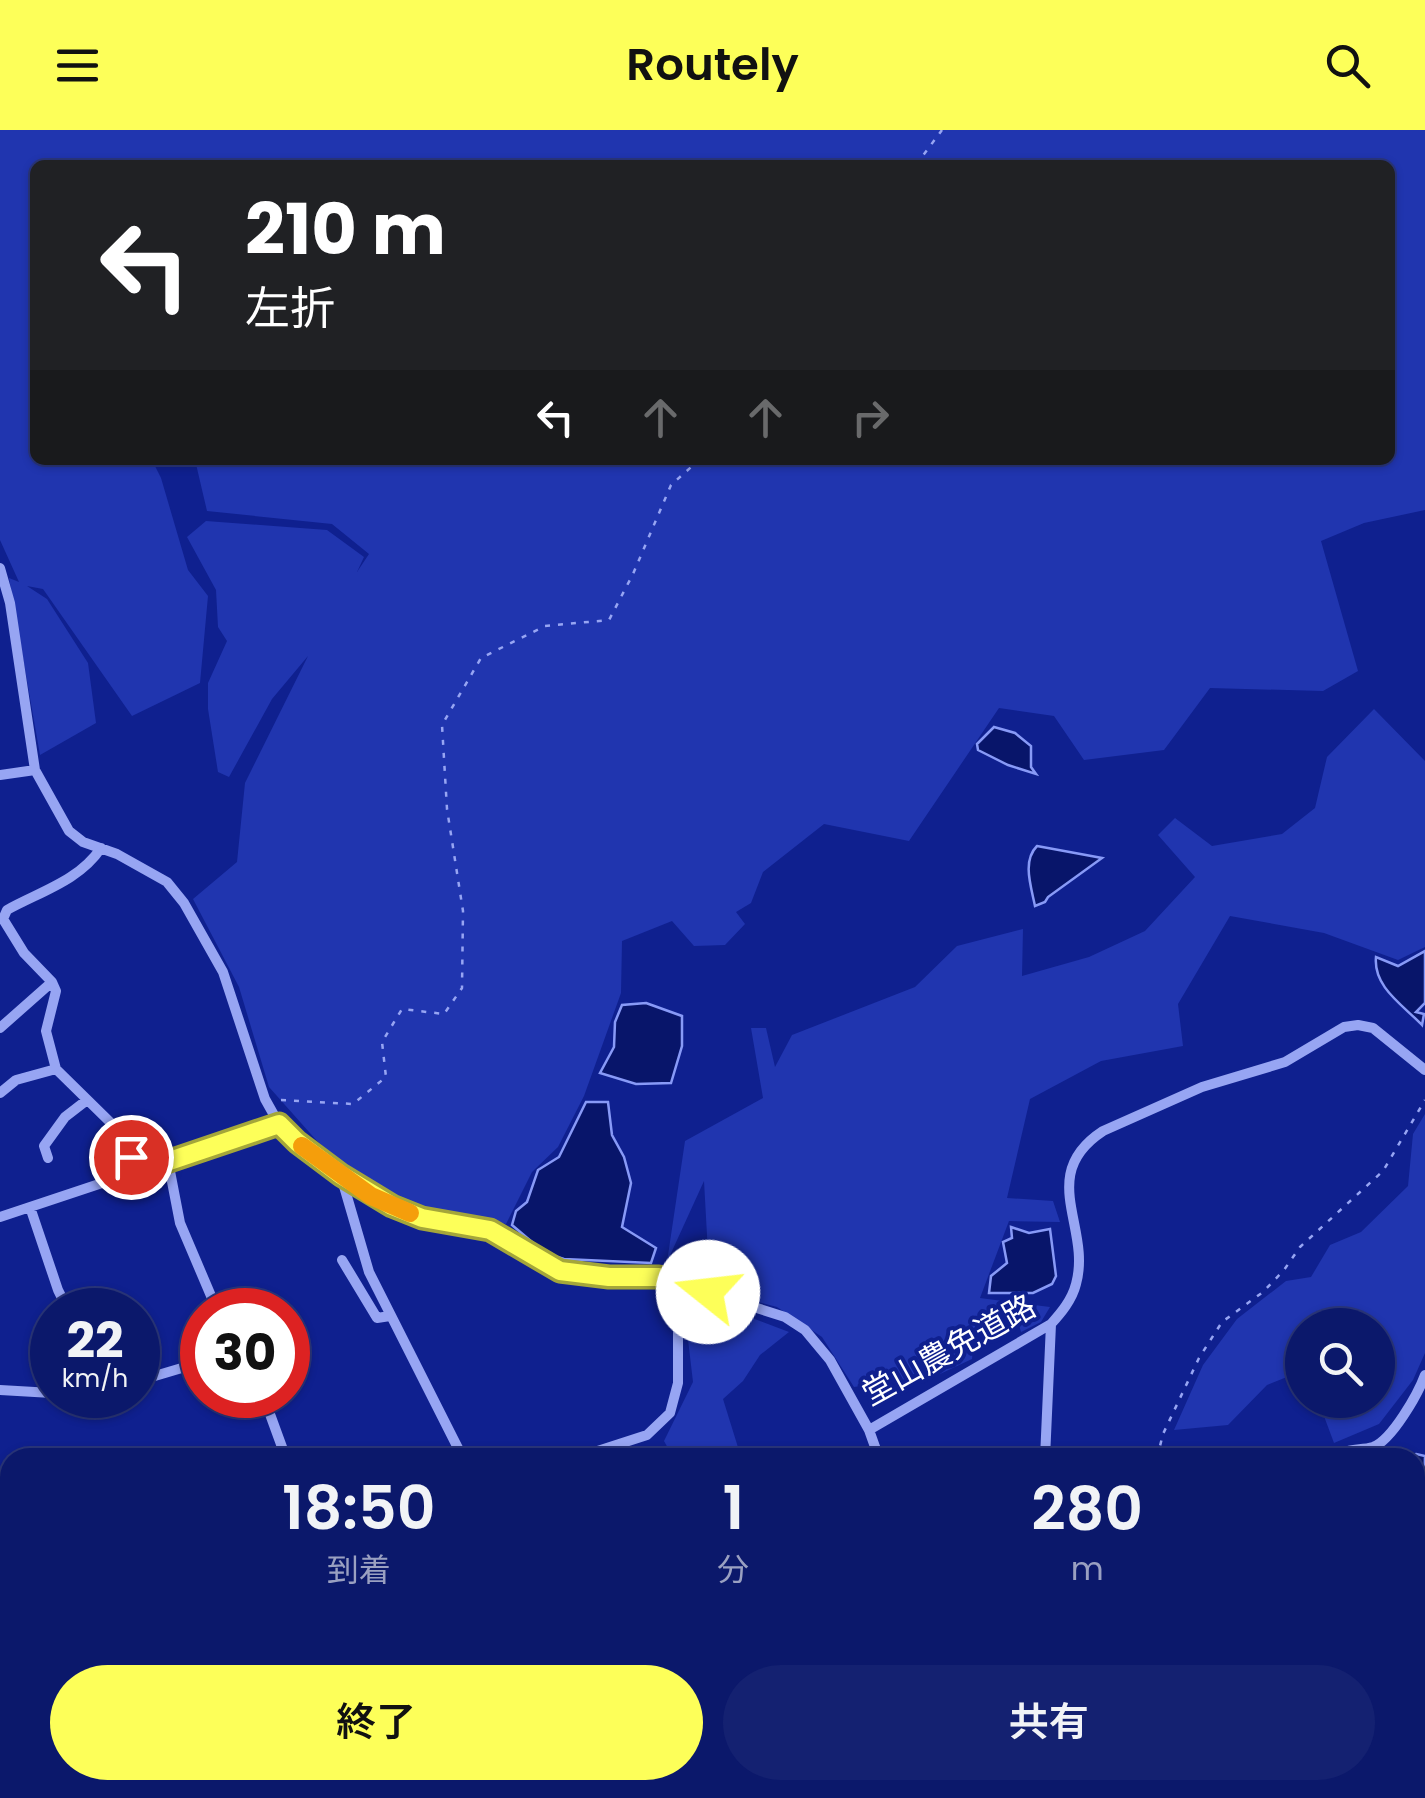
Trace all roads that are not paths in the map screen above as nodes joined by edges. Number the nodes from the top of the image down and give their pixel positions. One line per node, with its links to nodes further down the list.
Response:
1 (0, 568): 2 (street, 堂山農免道路)
2 (35, 770): 3 (street); 4 (street, 堂山農免道路)
3 (0, 775)
4 (101, 848): 5 (street); 11 (street, 堂山農免道路)
5 (52, 982): 6 (street); 7 (street)
6 (0, 1028)
7 (56, 1070): 9 (street); 10 (street)
8 (1425, 1070): 23 (street, 堂山農免道路)
9 (0, 1093)
10 (87, 1100): 12 (street); 14 (street)
11 (279, 1124): 13 (street); 15 (street, 堂山農免道路)
12 (48, 1158)
13 (168, 1161): 14 (street); 21 (street)
14 (137, 1172): 16 (street)
15 (341, 1175): 19 (street, 堂山農免道路); 22 (street)
16 (30, 1208): 17 (street); 20 (street)
17 (0, 1218)
18 (342, 1260): 22 (street)
19 (678, 1283): 28 (street, 堂山農免道路); 31 (street)
20 (60, 1288)
21 (208, 1288)
22 (390, 1316): 30 (street)
23 (1051, 1324): 28 (street, 堂山農免道路); 33 (street)
24 (1425, 1376): 34 (street)
25 (0, 1390): 26 (street)
26 (30, 1392)
27 (271, 1418): 29 (street)
28 (869, 1430): 32 (street)
29 (282, 1448)
30 (458, 1448)
31 (608, 1448)
32 (875, 1448)
33 (1045, 1448)
34 (1351, 1448)

